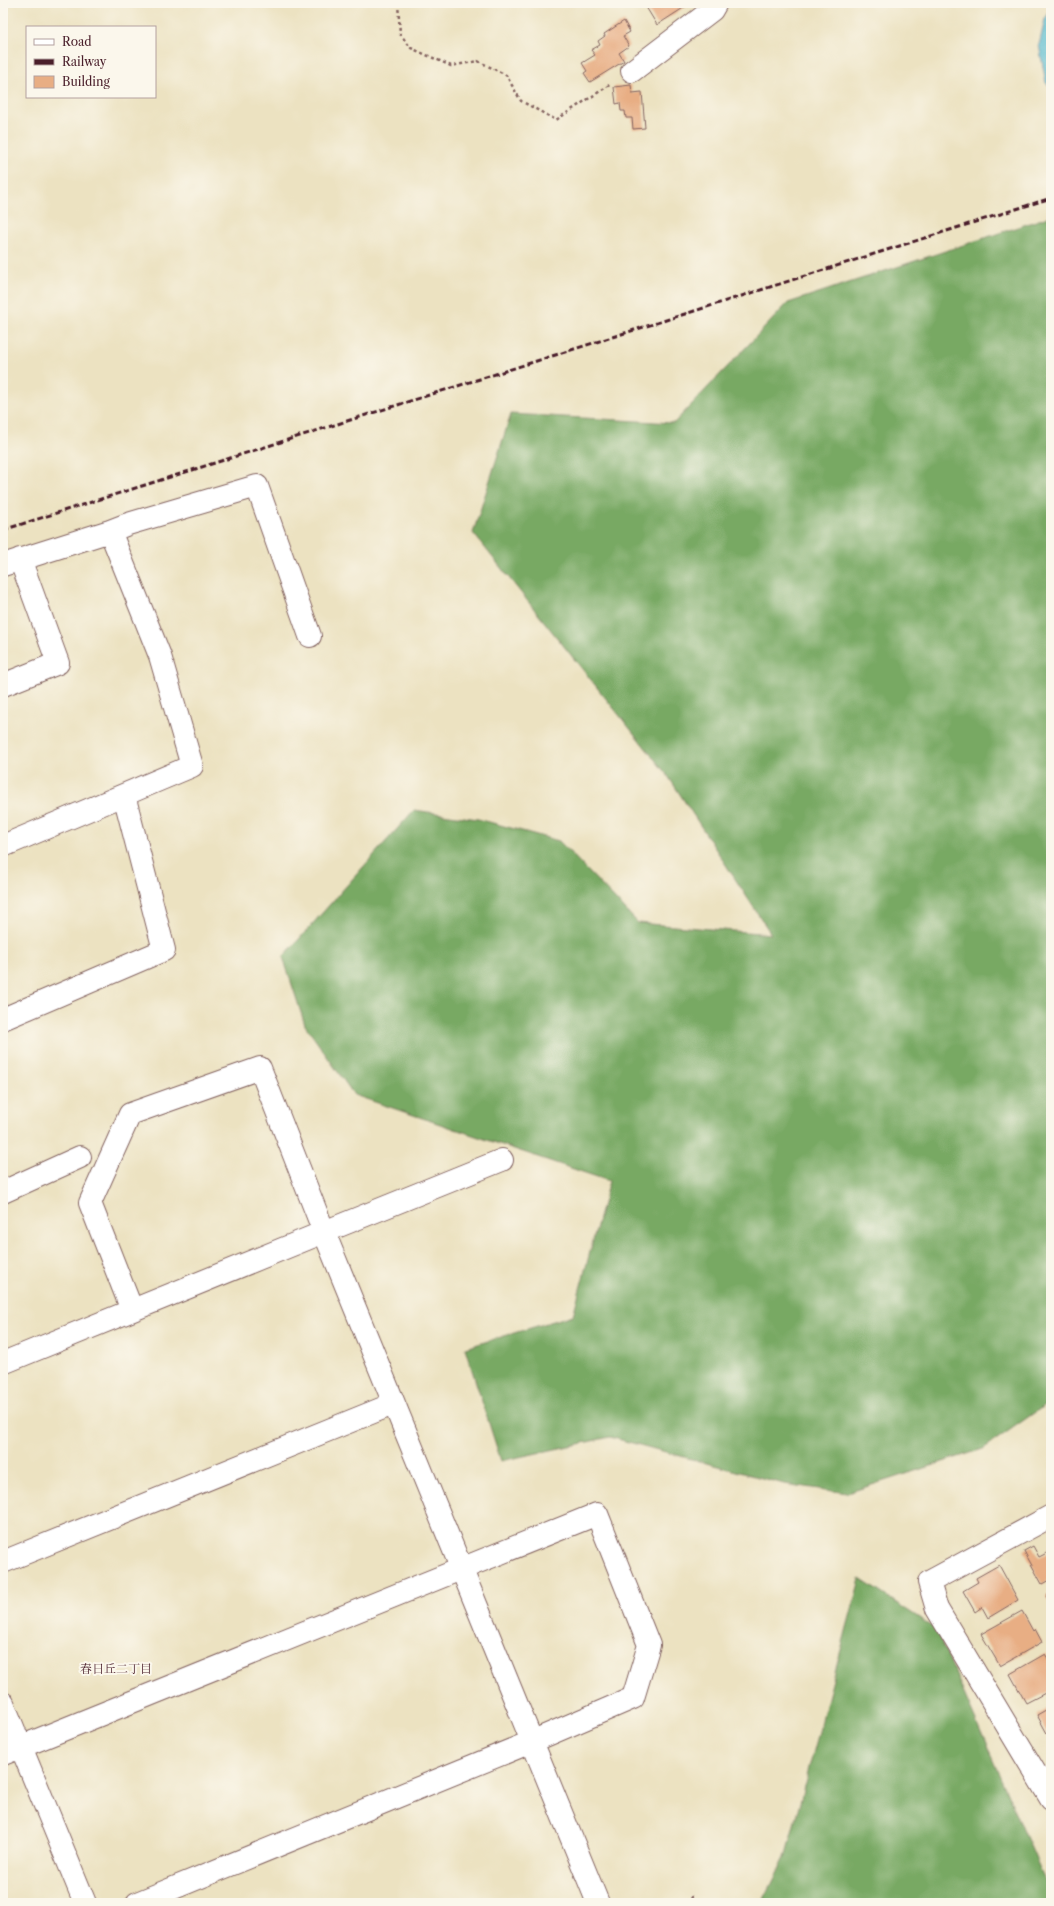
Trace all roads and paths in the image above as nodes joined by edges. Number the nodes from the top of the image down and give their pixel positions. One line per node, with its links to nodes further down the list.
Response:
1 (398, 3): 3 (path)
2 (716, 3): 3 (street)
3 (632, 71)
4 (110, 531): 5 (street); 6 (street); 8 (street)
5 (12, 562): 7 (street)
6 (310, 636)
7 (3, 685)
8 (124, 795): 9 (street); 10 (street)
9 (3, 846)
10 (3, 1019)
11 (80, 1157): 13 (street)
12 (502, 1160): 14 (street)
13 (3, 1192)
14 (324, 1232): 15 (street); 15 (street); 17 (street)
15 (132, 1310): 16 (street)
16 (3, 1363)
17 (393, 1404): 19 (street); 20 (street)
18 (1051, 1516): 24 (street)
19 (3, 1562)
20 (461, 1569): 22 (street); 22 (street); 23 (street)
21 (3, 1703): 23 (street)
22 (531, 1742): 27 (street); 28 (street)
23 (12, 1749): 26 (street)
24 (1051, 1799)
25 (691, 1896): 29 (path)
26 (85, 1903)
27 (137, 1903)
28 (598, 1903)
29 (694, 1903)

